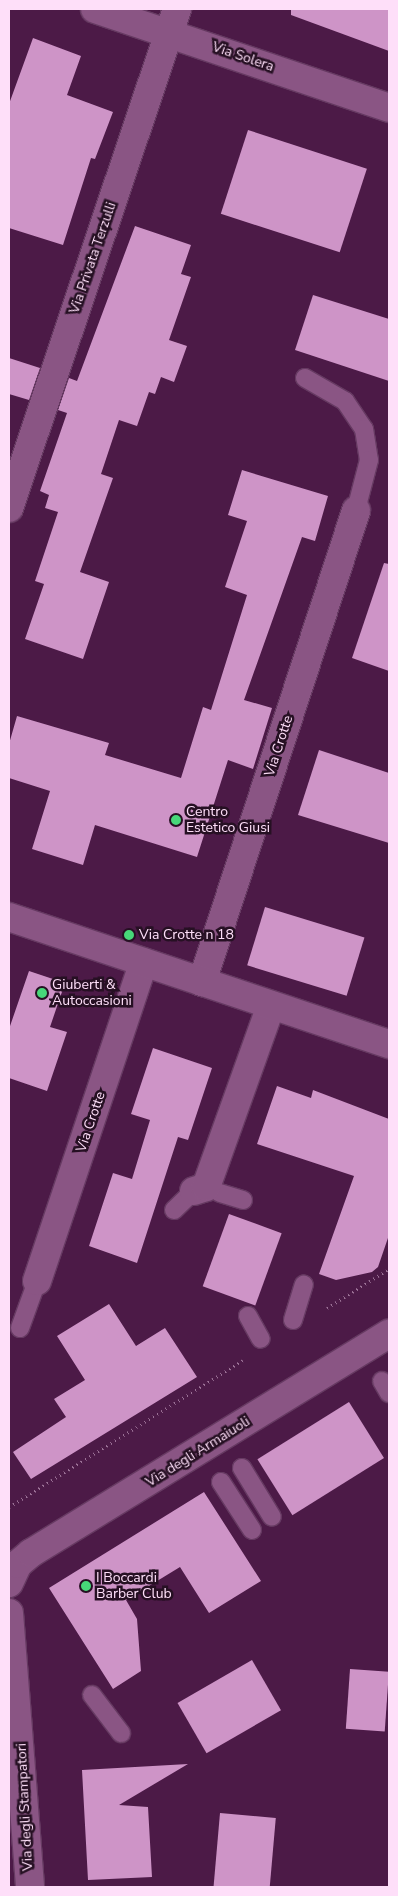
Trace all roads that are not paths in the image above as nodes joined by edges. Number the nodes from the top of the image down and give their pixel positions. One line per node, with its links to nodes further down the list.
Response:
1 (95, 9): 2 (street, Via Solera)
2 (173, 20): 3 (street, Via Solera); 5 (street, Via Privata Terzulli)
3 (389, 108)
4 (305, 378): 6 (lane)
5 (9, 508)
6 (356, 510): 9 (street, Via Crotte)
7 (9, 917): 8 (street)
8 (144, 962): 9 (street); 14 (street, Via Crotte)
9 (202, 982): 10 (street)
10 (271, 1005): 11 (street); 12 (street)
11 (389, 1044)
12 (215, 1193): 13 (lane)
13 (174, 1210)
14 (36, 1281): 18 (lane)
15 (304, 1285): 17 (lane)
16 (248, 1316): 20 (lane)
17 (293, 1320)
18 (20, 1328)
19 (389, 1334): 25 (street, Via degli Armaiuoli)
20 (261, 1339)
21 (242, 1468): 23 (lane)
22 (221, 1482): 24 (lane)
23 (272, 1517)
24 (252, 1530)
25 (10, 1575)
26 (9, 1613): 27 (street, Via degli Stampatori)
27 (13, 1691): 30 (street, Via degli Stampatori)
28 (92, 1695): 29 (lane)
29 (121, 1733)
30 (30, 1887)

